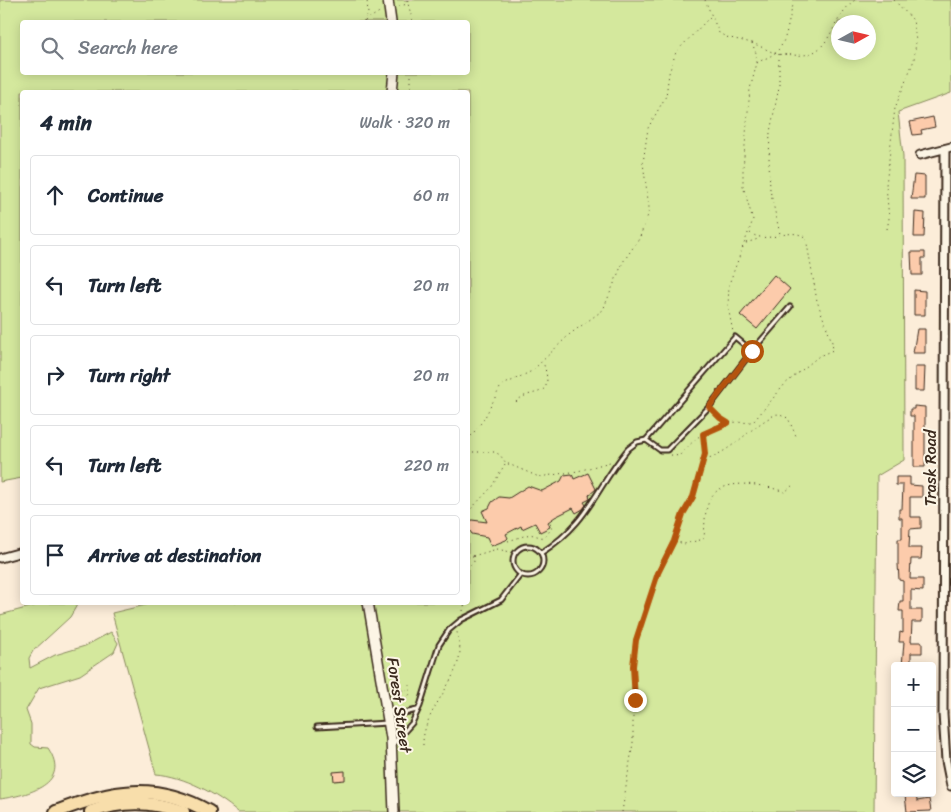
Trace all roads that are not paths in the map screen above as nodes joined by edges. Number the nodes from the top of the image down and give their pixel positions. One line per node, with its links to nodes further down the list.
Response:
1 (388, 0): 2 (street)
2 (391, 20)
3 (394, 75): 4 (street)
4 (392, 90)
5 (948, 148): 6 (street); 20 (street, Trask Road)
6 (920, 155)
7 (790, 307): 8 (lane)
8 (752, 351): 9 (lane); 9 (lane)
9 (646, 440): 11 (lane)
10 (20, 553): 12 (street)
11 (541, 553): 13 (lane); 13 (lane)
12 (0, 558)
13 (521, 574): 16 (lane)
14 (369, 605): 15 (street, Forest Street)
15 (386, 709): 16 (lane); 17 (street, Forest Street)
16 (418, 710): 19 (lane)
17 (388, 723): 18 (lane); 19 (street, Forest Street)
18 (317, 727)
19 (392, 745): 25 (street, Forest Street)
20 (951, 786)
21 (56, 812): 24 (highway)
22 (90, 812): 23 (highway)
23 (183, 812)
24 (209, 812)
25 (394, 812)

